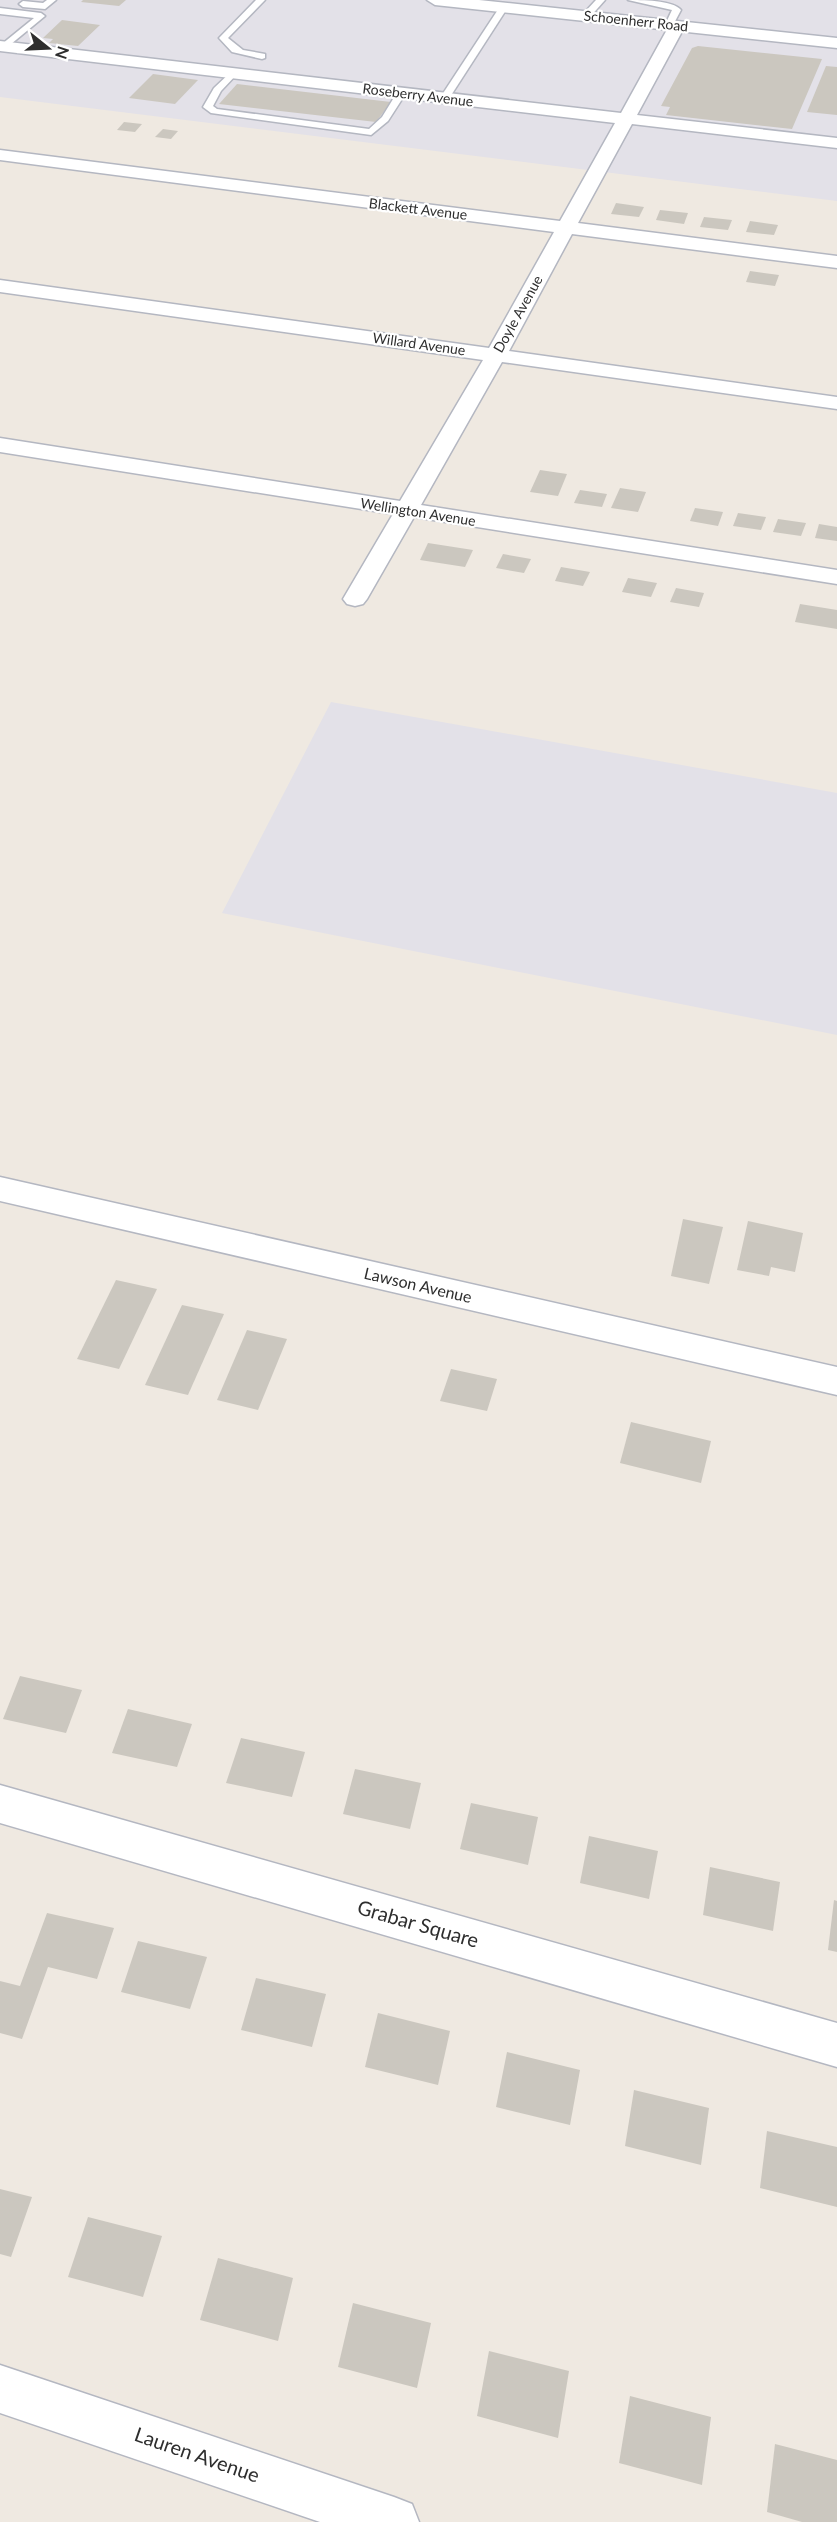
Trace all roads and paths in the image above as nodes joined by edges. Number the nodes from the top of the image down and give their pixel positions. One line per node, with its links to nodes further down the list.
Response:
1 (52, 0): 7 (lane)
2 (261, 0): 15 (lane)
3 (435, 0): 8 (street, Schoenherr Road)
4 (601, 0): 11 (lane)
5 (632, 0): 12 (lane)
6 (0, 1): 7 (lane)
7 (33, 5): 10 (lane)
8 (504, 7): 11 (street, Schoenherr Road); 18 (lane)
9 (0, 11): 10 (lane)
10 (22, 14): 14 (lane)
11 (586, 16): 12 (street, Schoenherr Road)
12 (673, 25): 13 (street, Schoenherr Road); 19 (street, Doyle Avenue)
13 (837, 43)
14 (2, 46): 16 (street, Roseberry Avenue)
15 (262, 57)
16 (233, 73): 17 (street, Roseberry Avenue); 17 (lane)
17 (401, 93): 18 (street, Roseberry Avenue)
18 (445, 98): 19 (street, Roseberry Avenue)
19 (626, 119): 20 (street, Roseberry Avenue); 22 (street, Doyle Avenue)
20 (837, 143)
21 (0, 155): 22 (street, Blackett Avenue)
22 (566, 228): 23 (street, Blackett Avenue); 25 (street, Doyle Avenue)
23 (837, 262)
24 (0, 286): 25 (street, Willard Avenue)
25 (496, 355): 26 (street, Willard Avenue); 28 (street, Doyle Avenue)
26 (837, 403)
27 (0, 445): 28 (street, Wellington Avenue)
28 (405, 510): 29 (street, Wellington Avenue); 30 (street, Doyle Avenue)
29 (837, 577)
30 (355, 599)
31 (0, 1190): 32 (street, Lawson Avenue)
32 (837, 1381)
33 (0, 1804): 34 (street, Grabar Square)
34 (837, 2045)
35 (0, 2389): 36 (street, Lauren Avenue)
36 (394, 2522)

